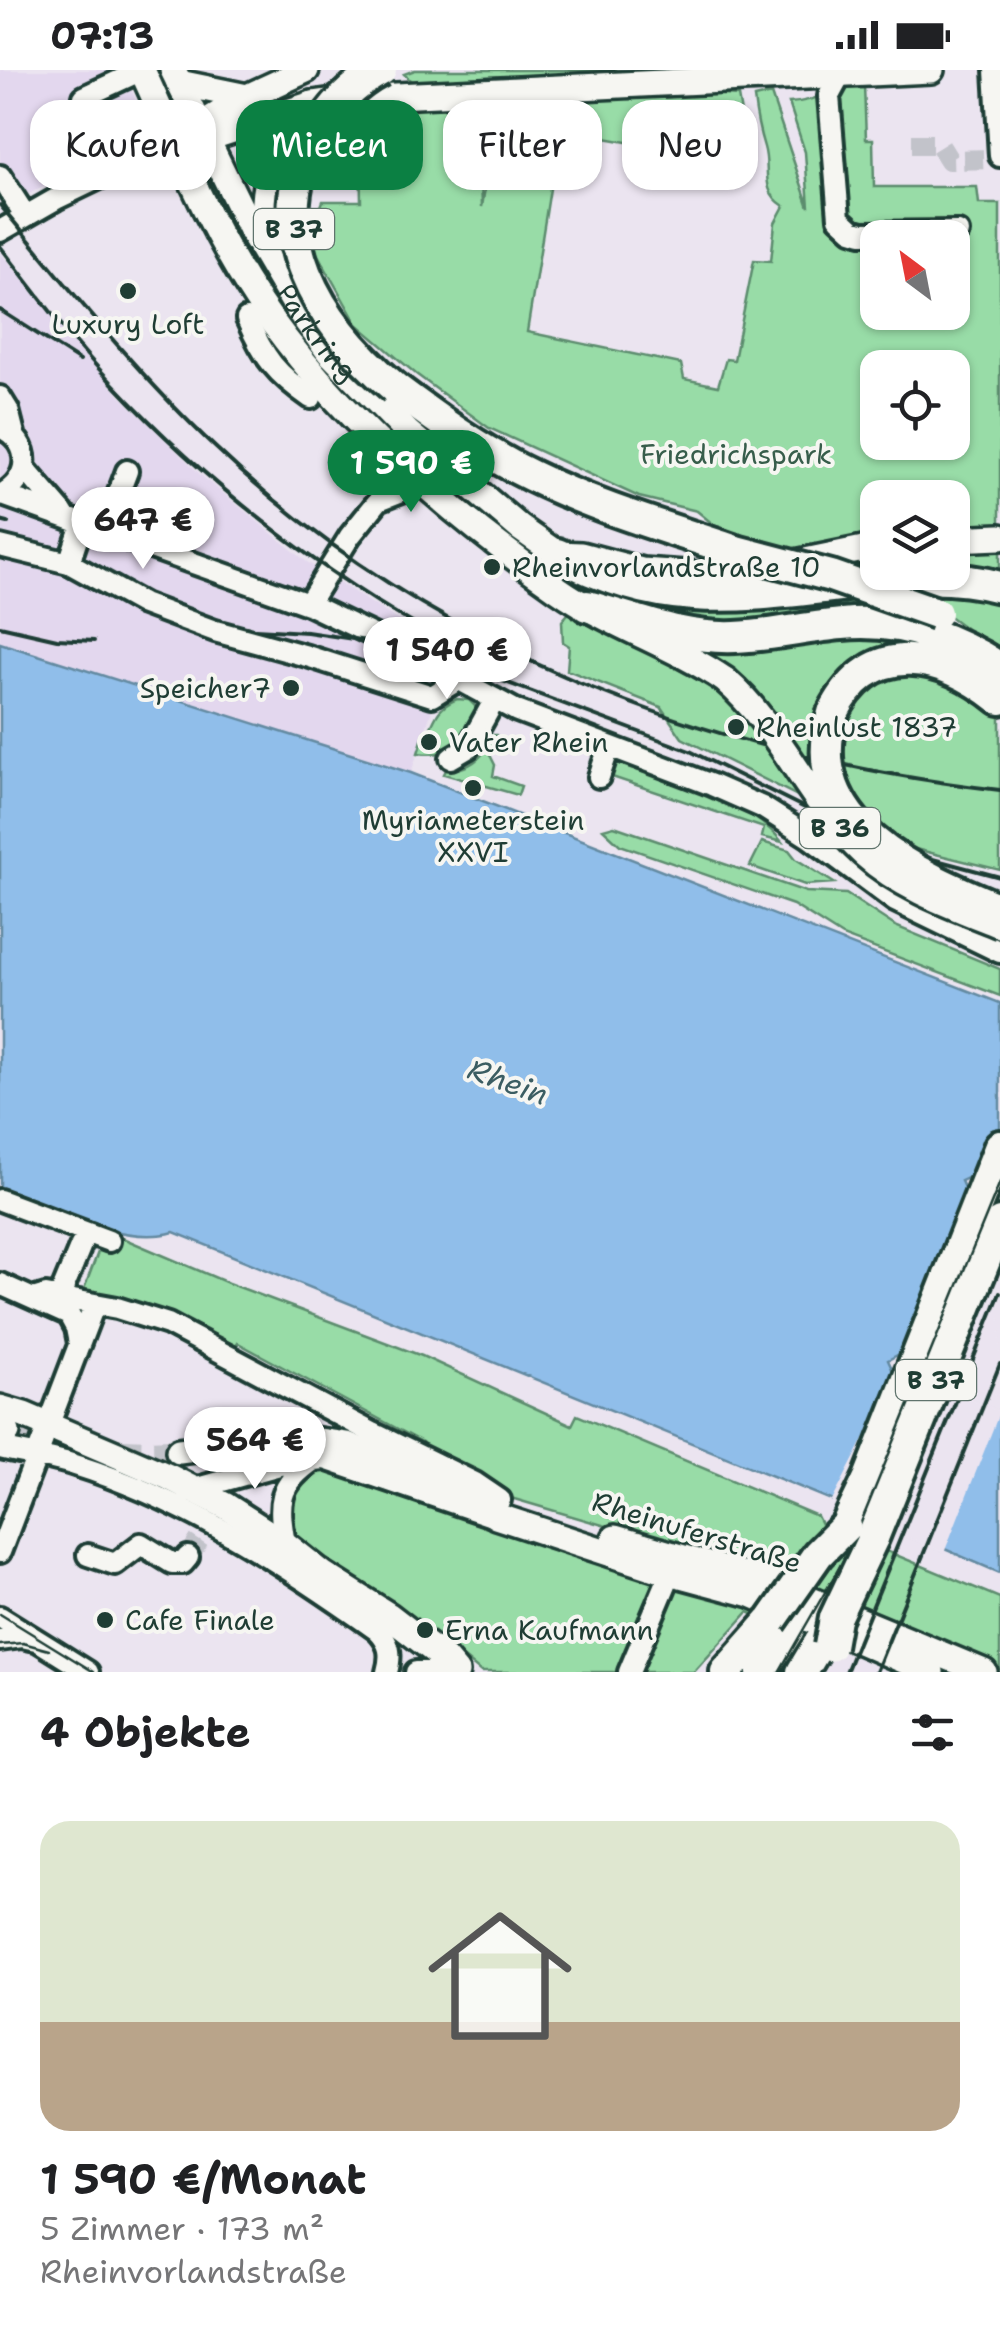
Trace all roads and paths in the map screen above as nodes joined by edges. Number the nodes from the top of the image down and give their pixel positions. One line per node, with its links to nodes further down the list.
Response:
1 (142, 70): 9 (street); 15 (main road, Parkring / B 36)
2 (306, 70): 14 (main road)
3 (381, 70): 52 (highway, B 37, bridge)
4 (394, 70): 11 (main road)
5 (930, 70): 7 (main road)
6 (995, 70): 19 (street)
7 (842, 72): 8 (main road); 12 (street)
8 (808, 74): 11 (main road); 12 (street)
9 (113, 76): 13 (street)
10 (176, 77): 14 (main road); 16 (main road, Parkring)
11 (410, 94): 17 (main road)
12 (829, 96): 27 (street)
13 (84, 97)
14 (247, 97): 18 (main road)
15 (155, 100)
16 (187, 100)
17 (352, 100)
18 (216, 120)
19 (996, 157)
20 (216, 159): 28 (main road, Parkring)
21 (0, 176): 25 (street)
22 (76, 190): 25 (street)
23 (197, 190): 29 (main road, Parkring / B 36)
24 (265, 190): 28 (main road, B 37)
25 (25, 215): 26 (street)
26 (0, 231)
27 (860, 233)
28 (268, 262): 47 (main road, Parkring / B 37)
29 (240, 272): 30 (main road); 33 (main road, Parkring / B 36)
30 (247, 319): 32 (street)
31 (0, 397): 34 (street)
32 (311, 398): 33 (main road)
33 (350, 412): 35 (main road, Parkring / B 36)
34 (7, 431): 36 (street)
35 (393, 453): 38 (main road, Parkring / B 36); 40 (street)
36 (25, 469): 39 (street); 41 (street)
37 (128, 471): 42 (street)
38 (425, 482): 40 (street); 50 (main road, Parkring / B 36)
39 (2, 495): 41 (street)
40 (379, 500): 51 (street)
41 (73, 519): 42 (street); 48 (street)
42 (104, 532): 51 (street)
43 (1000, 537): 44 (main road)
44 (970, 539)
45 (0, 546): 48 (street)
46 (860, 550): 47 (main road)
47 (581, 561): 49 (highway, Parkring / B 37)
48 (69, 563): 53 (street)
49 (1000, 587)
50 (575, 600): 52 (highway); 62 (main road, B 36, bridge)
51 (308, 604): 53 (street)
52 (1000, 666)
53 (458, 680): 54 (street)
54 (495, 699): 56 (street); 57 (street)
55 (1000, 699): 61 (highway, B 36, bridge)
56 (609, 747): 58 (street); 60 (street)
57 (451, 758)
58 (599, 777)
59 (868, 850): 60 (street)
60 (828, 851): 63 (street)
61 (1000, 909)
62 (1000, 926)
63 (1000, 952)
64 (1000, 1146): 89 (highway, B 37, bridge)
65 (0, 1200): 67 (street)
66 (1000, 1223): 92 (highway, B 37, bridge)
67 (109, 1241)
68 (81, 1245): 71 (street)
69 (0, 1284): 70 (street)
70 (36, 1298): 71 (street, Rheinuferstraße); 73 (street)
71 (59, 1298): 72 (street, Rheinuferstraße)
72 (94, 1306): 73 (street); 81 (street, Rheinuferstraße)
73 (79, 1342): 74 (street)
74 (47, 1426): 75 (main road); 77 (street); 79 (main road)
75 (2, 1429): 77 (street)
76 (179, 1450): 81 (main road, Rheinuferstraße)
77 (36, 1456): 80 (street); 83 (street)
78 (316, 1459): 79 (street); 81 (street, Rheinuferstraße); 82 (street)
79 (196, 1490): 80 (street); 82 (main road)
80 (151, 1494): 88 (street)
81 (498, 1508): 102 (main road, Rheinuferstraße); 103 (main road, Rheinuferstraße)
82 (285, 1544): 88 (main road)
83 (0, 1552)
84 (88, 1556): 85 (street)
85 (188, 1556)
86 (666, 1584): 98 (street)
87 (0, 1618): 91 (street)
88 (382, 1622): 94 (street); 97 (main road)
89 (780, 1625): 99 (highway); 100 (highway)
90 (0, 1640): 91 (street)
91 (42, 1642): 93 (street)
92 (826, 1644): 101 (highway, B 37)
93 (88, 1672)
94 (387, 1672)
95 (416, 1672): 96 (street)
96 (447, 1672)
97 (456, 1672)
98 (629, 1672)
99 (726, 1672)
100 (762, 1672)
101 (802, 1672)
102 (931, 1672)
103 (984, 1672)

